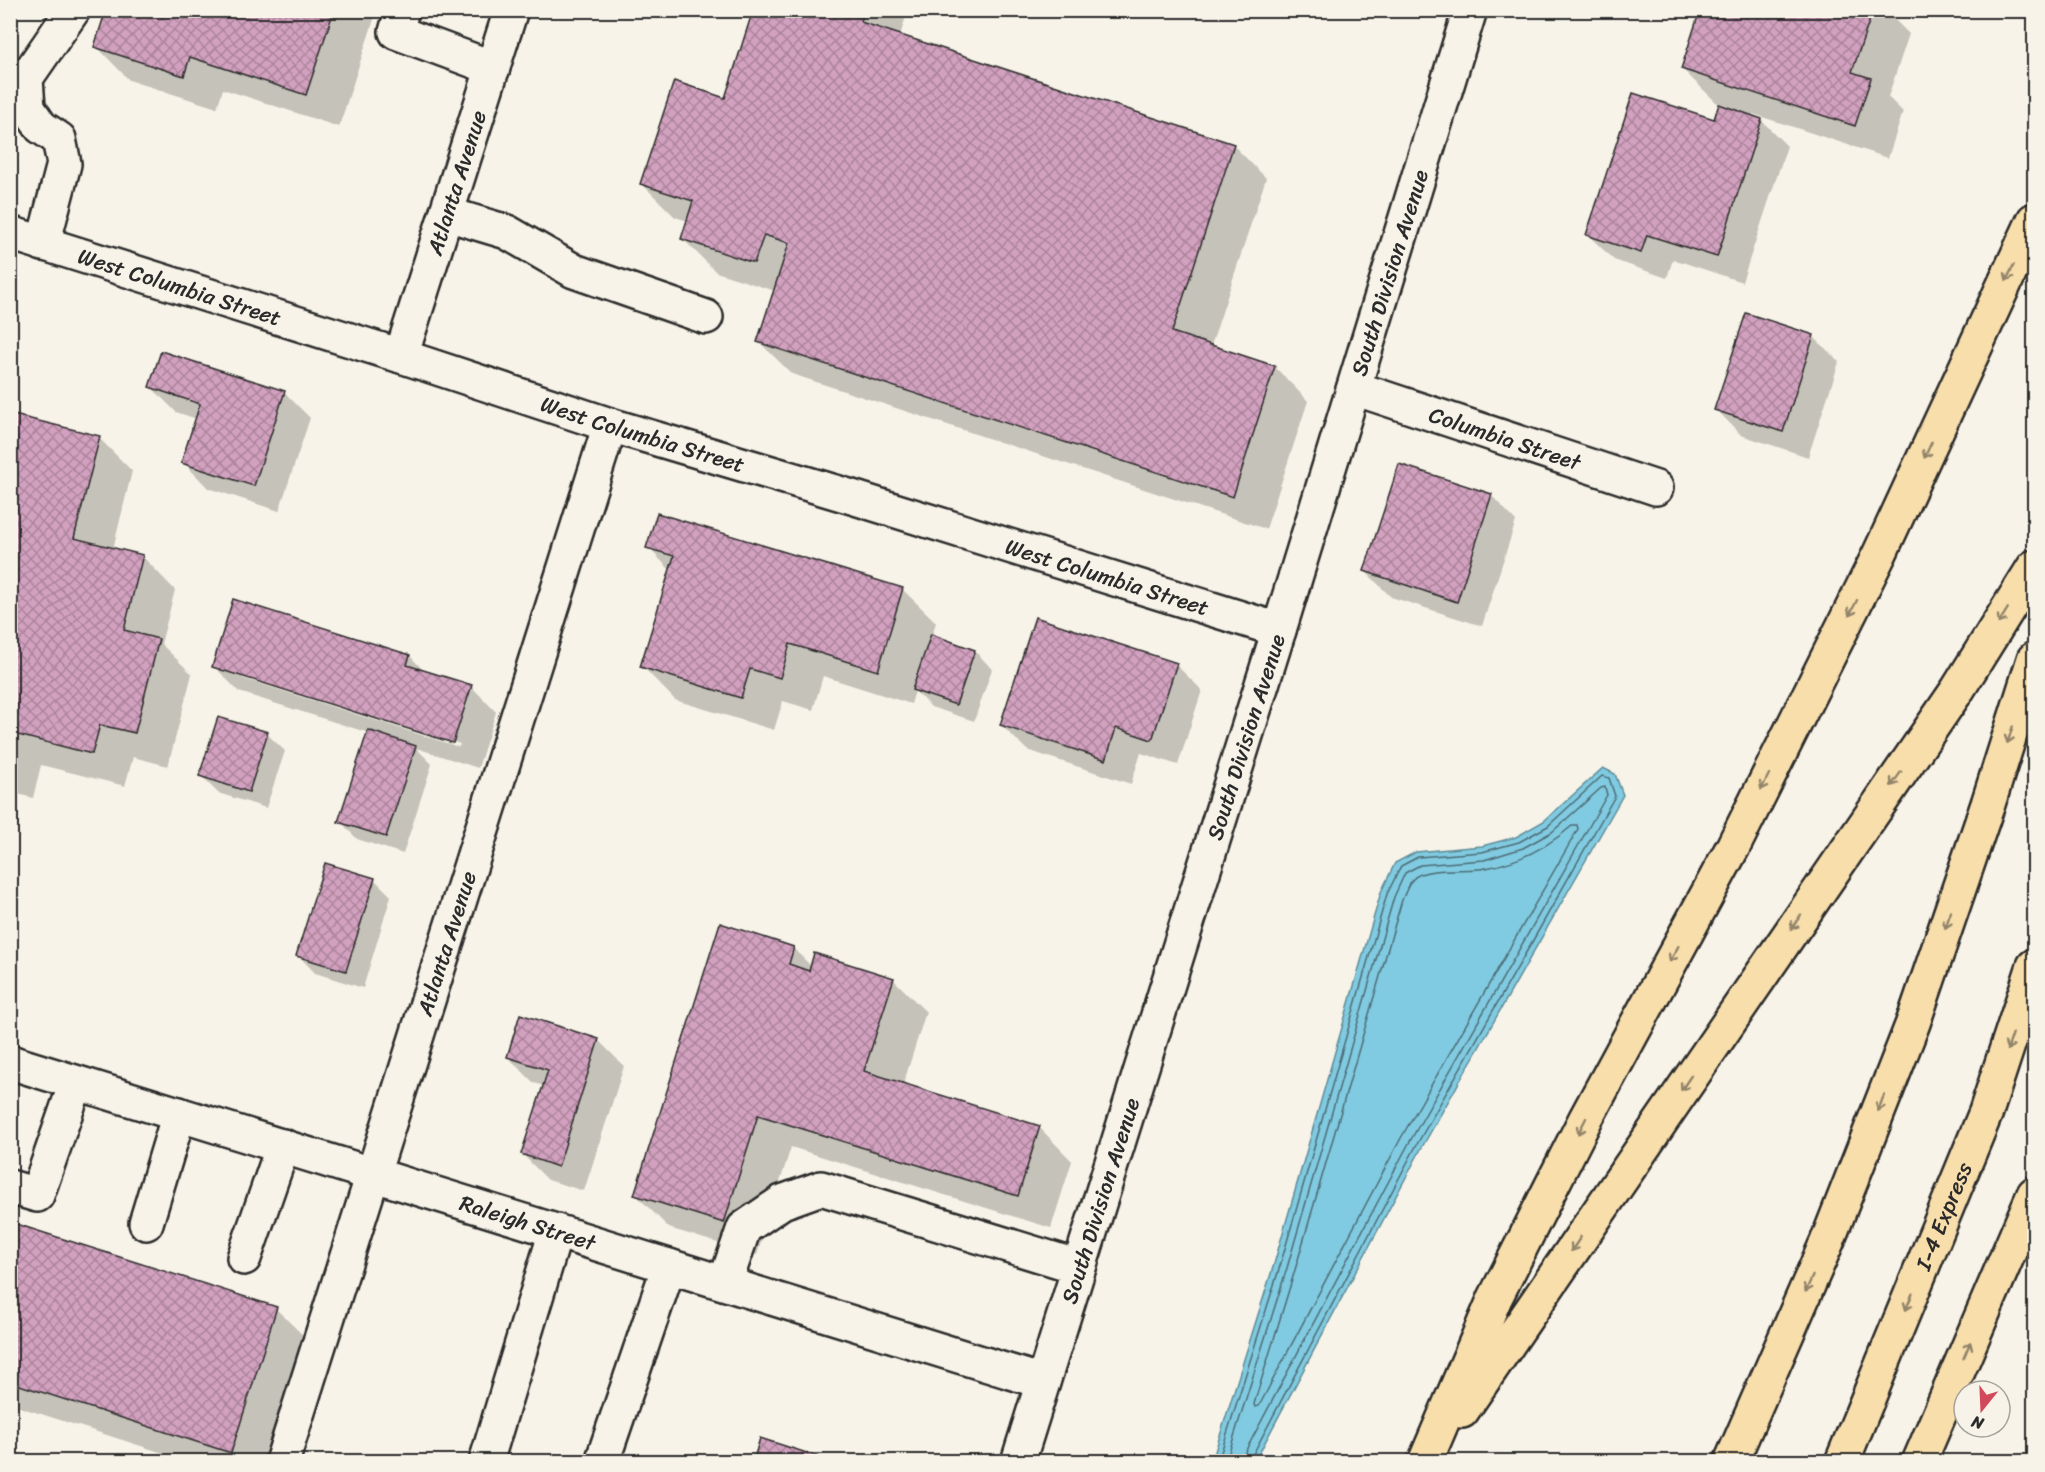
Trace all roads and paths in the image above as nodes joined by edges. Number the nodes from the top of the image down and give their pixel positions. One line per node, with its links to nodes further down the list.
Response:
1 (73, 10): 9 (street)
2 (402, 10): 5 (street)
3 (511, 10): 5 (street, Atlanta Avenue)
4 (1470, 10): 12 (street, South Division Avenue)
5 (493, 68): 6 (street, Atlanta Avenue)
6 (447, 214): 10 (street); 11 (street, Atlanta Avenue)
7 (2034, 220): 37 (highway, one-way to 37)
8 (10, 233): 9 (street, West Columbia Street)
9 (43, 244): 11 (street, West Columbia Street)
10 (706, 317)
11 (401, 356): 13 (street, West Columbia Street)
12 (1354, 388): 14 (street, Columbia Street); 16 (street, South Division Avenue)
13 (610, 425): 16 (street, West Columbia Street); 23 (street, Atlanta Avenue)
14 (1656, 488)
15 (2034, 567): 37 (highway, one-way to 37)
16 (1279, 630): 30 (street, South Division Avenue)
17 (2034, 659): 38 (highway, one-way to 38)
18 (2034, 966): 39 (highway, I-4 Express, one-way to 39)
19 (10, 1062): 20 (street, Raleigh Street)
20 (76, 1083): 21 (street, Raleigh Street); 24 (street)
21 (179, 1114): 22 (street, Raleigh Street); 26 (street)
22 (283, 1146): 23 (street, Raleigh Street); 28 (street)
23 (374, 1173): 27 (street, Raleigh Street); 33 (street, Atlanta Avenue)
24 (10, 1187)
25 (2034, 1194): 40 (highway, one-way to 25)
26 (146, 1222)
27 (556, 1231): 29 (street, Raleigh Street); 34 (street)
28 (244, 1258)
29 (669, 1266): 31 (street, Raleigh Street); 35 (street)
30 (1079, 1267): 31 (street); 32 (street, South Division Avenue)
31 (725, 1283): 32 (street, Raleigh Street)
32 (1043, 1382): 36 (street, South Division Avenue)
33 (282, 1461)
34 (486, 1461)
35 (602, 1461)
36 (1018, 1461)
37 (1426, 1461)
38 (1731, 1461)
39 (1842, 1461)
40 (1919, 1461)

